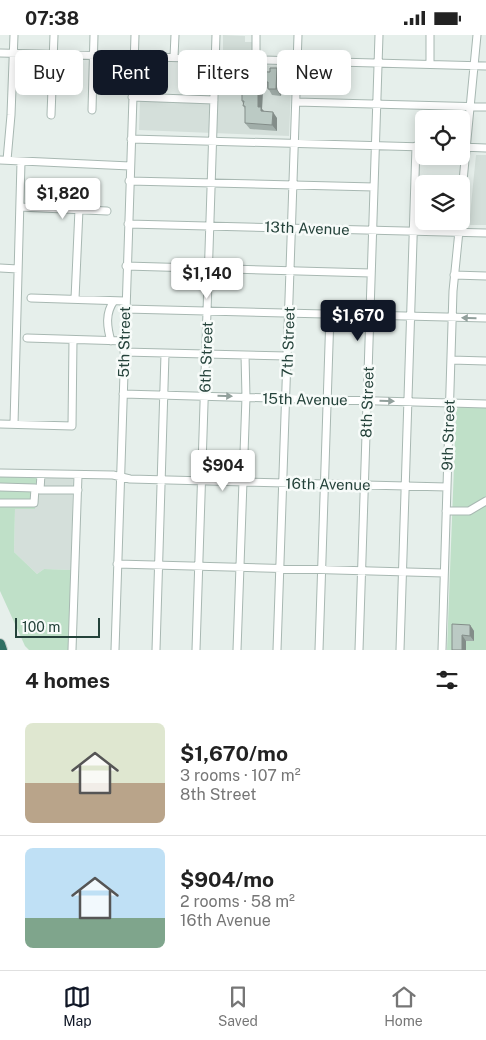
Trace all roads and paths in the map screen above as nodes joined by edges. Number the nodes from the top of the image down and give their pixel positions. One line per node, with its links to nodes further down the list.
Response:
1 (14, 35): 19 (street)
2 (54, 35): 12 (street)
3 (94, 35): 13 (street)
4 (135, 35): 14 (street, 5th Street)
5 (175, 35): 23 (street)
6 (216, 35): 15 (street, 6th Street)
7 (256, 35): 16 (street)
8 (298, 35): 17 (street, 7th Street)
9 (379, 35): 26 (street, 8th Street)
10 (430, 35): 27 (street)
11 (476, 35): 28 (street)
12 (53, 50)
13 (93, 50)
14 (134, 50)
15 (215, 50)
16 (256, 50)
17 (298, 50)
18 (0, 53): 19 (street)
19 (14, 53): 49 (street)
20 (83, 55): 21 (street)
21 (93, 55): 39 (street)
22 (168, 57): 23 (street)
23 (174, 57): 24 (street)
24 (178, 57)
25 (351, 62): 26 (street)
26 (379, 63): 27 (street); 36 (street, 8th Street)
27 (430, 64): 28 (street)
28 (474, 65): 29 (street); 37 (street)
29 (486, 65)
30 (52, 95): 41 (street)
31 (214, 95): 34 (street, 6th Street)
32 (296, 95): 35 (street, 7th Street)
33 (132, 97): 34 (street); 42 (street, 5th Street)
34 (214, 100): 43 (street, 6th Street)
35 (296, 102): 36 (street); 44 (street, 7th Street)
36 (376, 104): 37 (street); 45 (street, 8th Street)
37 (470, 107): 38 (street); 40 (street)
38 (486, 107)
39 (92, 110)
40 (470, 110)
41 (51, 115)
42 (131, 139): 43 (street); 51 (street, 5th Street)
43 (212, 141): 44 (street); 54 (street, 6th Street)
44 (295, 143): 45 (street); 55 (street, 7th Street)
45 (376, 145): 46 (street); 56 (street, 8th Street)
46 (415, 147)
47 (470, 148): 48 (street)
48 (486, 148)
49 (4, 160): 50 (street)
50 (21, 162): 51 (street); 57 (street)
51 (130, 165): 53 (street, 5th Street)
52 (418, 165): 65 (street)
53 (129, 181): 54 (street); 60 (street, 5th Street)
54 (211, 184): 55 (street); 61 (street, 6th Street)
55 (293, 186): 56 (street); 62 (street, 7th Street)
56 (374, 187): 63 (street, 8th Street)
57 (20, 207): 58 (street); 71 (street)
58 (79, 209): 59 (street); 77 (street)
59 (107, 211)
60 (128, 223): 61 (street, 13th Avenue); 68 (street, 5th Street)
61 (210, 226): 62 (street, 13th Avenue); 70 (street, 6th Street)
62 (291, 228): 63 (street, 13th Avenue); 72 (street, 7th Street)
63 (373, 230): 65 (street, 13th Avenue); 73 (street, 8th Street)
64 (458, 230): 66 (street, 9th Street)
65 (413, 231): 66 (street, 13th Avenue); 84 (street)
66 (458, 233): 67 (street, 13th Avenue); 74 (street, 9th Street)
67 (486, 233)
68 (126, 266): 70 (street); 79 (street, 5th Street)
69 (0, 268): 71 (street)
70 (208, 268): 72 (street); 80 (street, 6th Street)
71 (18, 269): 109 (street)
72 (290, 271): 73 (street); 81 (street, 7th Street)
73 (371, 273): 83 (street, 8th Street)
74 (454, 275): 75 (street); 85 (street, 9th Street)
75 (486, 276)
76 (31, 298): 77 (street)
77 (75, 299): 78 (street)
78 (114, 301): 79 (street); 89 (street)
79 (125, 305): 80 (street); 90 (street, 5th Street)
80 (207, 311): 81 (street); 92 (street, 6th Street)
81 (289, 313): 82 (street); 95 (street, 7th Street)
82 (330, 314): 83 (street); 103 (street)
83 (370, 315): 84 (street); 104 (street, 8th Street)
84 (410, 316): 85 (street); 105 (street)
85 (452, 317): 86 (street, one-way to 85); 96 (street, 9th Street)
86 (486, 318)
87 (26, 338): 88 (street)
88 (73, 340): 89 (street); 109 (street)
89 (110, 341): 90 (street)
90 (125, 341): 91 (street, 5th Street)
91 (124, 352): 93 (street); 98 (street, 5th Street)
92 (206, 353): 93 (street); 94 (street); 100 (street, 6th Street)
93 (165, 354): 99 (street)
94 (245, 355): 95 (street); 101 (street)
95 (287, 356): 102 (street, 7th Street)
96 (451, 360): 97 (street); 106 (street, 9th Street)
97 (486, 361)
98 (123, 394): 99 (street, 15th Avenue); 113 (street, 5th Street)
99 (164, 395): 100 (street, 15th Avenue); 114 (street)
100 (205, 396): 101 (street, 15th Avenue, one-way to 101); 115 (street, 6th Street)
101 (246, 397): 102 (street, 15th Avenue); 116 (street)
102 (287, 399): 103 (street, 15th Avenue); 117 (street, 7th Street)
103 (326, 399): 104 (street, 15th Avenue); 118 (street)
104 (368, 400): 105 (street, 15th Avenue, one-way to 105); 119 (street, 8th Street)
105 (407, 401): 106 (street, 15th Avenue); 120 (street)
106 (450, 402): 107 (street, 15th Avenue); 122 (street, 9th Street)
107 (486, 403)
108 (0, 424): 109 (street)
109 (14, 424)
110 (0, 473): 111 (street, 16th Avenue)
111 (41, 474): 112 (street, 16th Avenue); 123 (street)
112 (78, 475): 113 (street, 16th Avenue); 123 (street)
113 (120, 477): 114 (street, 16th Avenue); 127 (street, 5th Street)
114 (160, 480): 115 (street, 16th Avenue); 128 (street)
115 (201, 481): 116 (street, 16th Avenue); 129 (street, 6th Street)
116 (243, 482): 117 (street, 16th Avenue); 130 (street)
117 (283, 483): 118 (street, 16th Avenue); 131 (street, 7th Street)
118 (324, 484): 119 (street, 16th Avenue); 132 (street)
119 (364, 485): 120 (street, 16th Avenue); 133 (street, 8th Street)
120 (405, 486): 122 (street, 16th Avenue); 134 (street)
121 (0, 487): 125 (street)
122 (447, 487): 126 (street, 9th Street)
123 (78, 490): 138 (street)
124 (486, 501): 126 (street)
125 (0, 503)
126 (446, 511): 135 (street, 9th Street)
127 (117, 564): 128 (street); 139 (street, 5th Street)
128 (158, 565): 129 (street); 140 (street)
129 (199, 567): 130 (street); 141 (street, 6th Street)
130 (240, 568): 131 (street); 142 (street)
131 (280, 569): 132 (street); 143 (street, 7th Street)
132 (321, 569): 133 (street); 144 (street)
133 (362, 570): 134 (street); 145 (street, 8th Street)
134 (402, 571): 135 (street); 146 (street)
135 (444, 573): 147 (street, 9th Street)
136 (0, 644): 137 (highway)
137 (2, 650)
138 (72, 650)
139 (114, 650)
140 (156, 650)
141 (196, 650)
142 (237, 650)
143 (277, 650)
144 (319, 650)
145 (360, 650)
146 (400, 650)
147 (442, 650)

